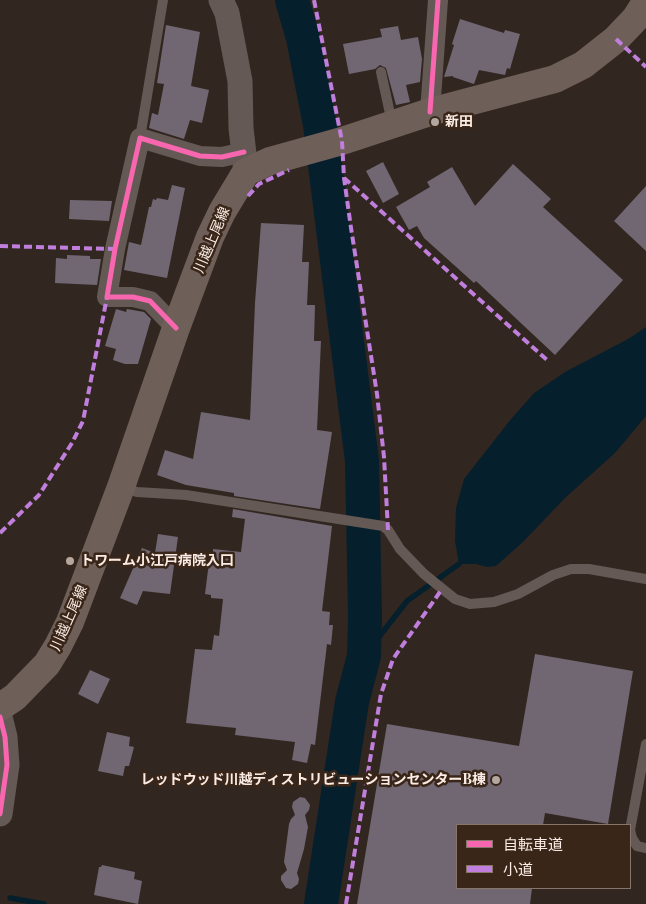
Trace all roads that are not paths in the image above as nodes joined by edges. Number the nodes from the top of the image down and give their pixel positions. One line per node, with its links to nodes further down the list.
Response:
1 (163, 0): 8 (lane)
2 (221, 0): 9 (street)
3 (438, 0): 6 (street)
4 (646, 2): 6 (main road)
5 (381, 72): 7 (lane)
6 (430, 112): 7 (main road)
7 (392, 124): 9 (main road)
8 (140, 138): 9 (street); 10 (street)
9 (245, 162): 10 (main road, 川越上尾線)
10 (176, 328): 11 (main road, 川越上尾線)
11 (121, 486): 12 (lane); 13 (main road, 川越上尾線)
12 (646, 579)
13 (0, 707)
14 (0, 718): 16 (street)
15 (646, 744): 17 (lane)
16 (0, 814)
17 (631, 825)
18 (631, 834): 19 (lane)
19 (646, 848)

